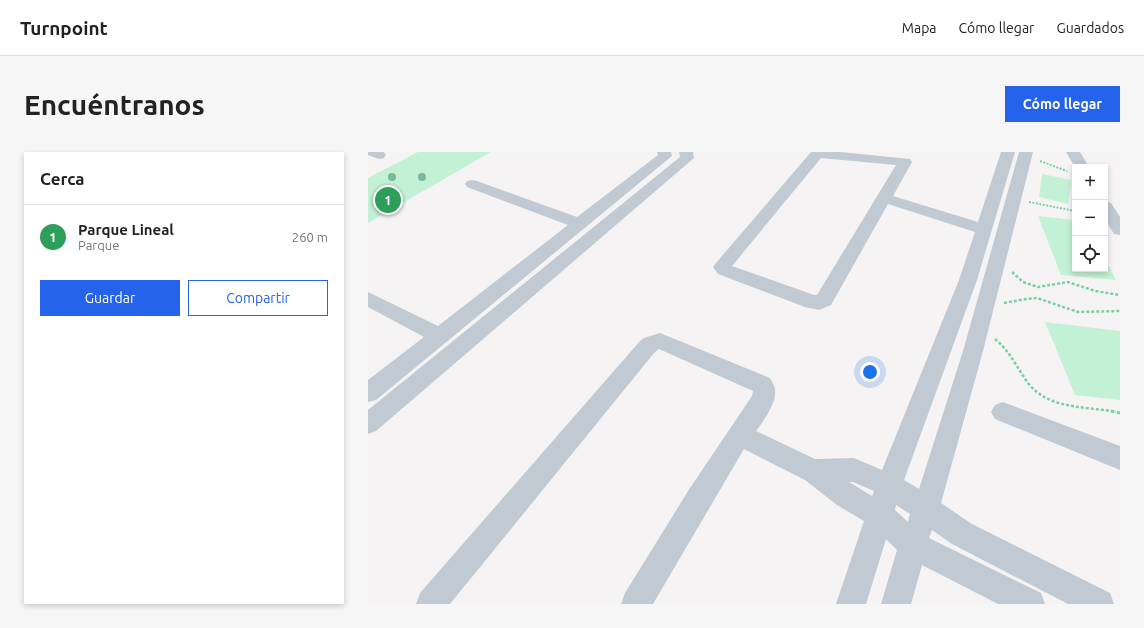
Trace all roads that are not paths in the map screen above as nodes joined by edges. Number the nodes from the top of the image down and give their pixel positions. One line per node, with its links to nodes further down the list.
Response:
1 (664, 152): 9 (street)
2 (686, 152): 17 (street)
3 (1073, 152): 5 (street)
4 (1019, 154): 10 (street); 12 (street)
5 (1076, 164)
6 (472, 184): 9 (street)
7 (884, 198): 7 (street); 10 (street)
8 (1110, 203): 11 (street)
9 (580, 224): 14 (street)
10 (984, 229): 12 (street); 21 (street)
11 (1120, 230)
12 (998, 254): 22 (street)
13 (368, 299): 14 (street)
14 (440, 336): 15 (street)
15 (368, 393)
16 (1003, 412): 19 (street)
17 (368, 424)
18 (740, 435): 20 (street); 25 (street); 26 (street)
19 (1120, 458)
20 (814, 471): 21 (street); 23 (street)
21 (889, 485): 22 (street); 23 (street)
22 (926, 509): 24 (street); 30 (street)
23 (880, 515): 24 (street); 27 (street)
24 (913, 545): 28 (street); 29 (street)
25 (431, 604)
26 (636, 604)
27 (851, 604)
28 (896, 604)
29 (1030, 604)
30 (1099, 604)

